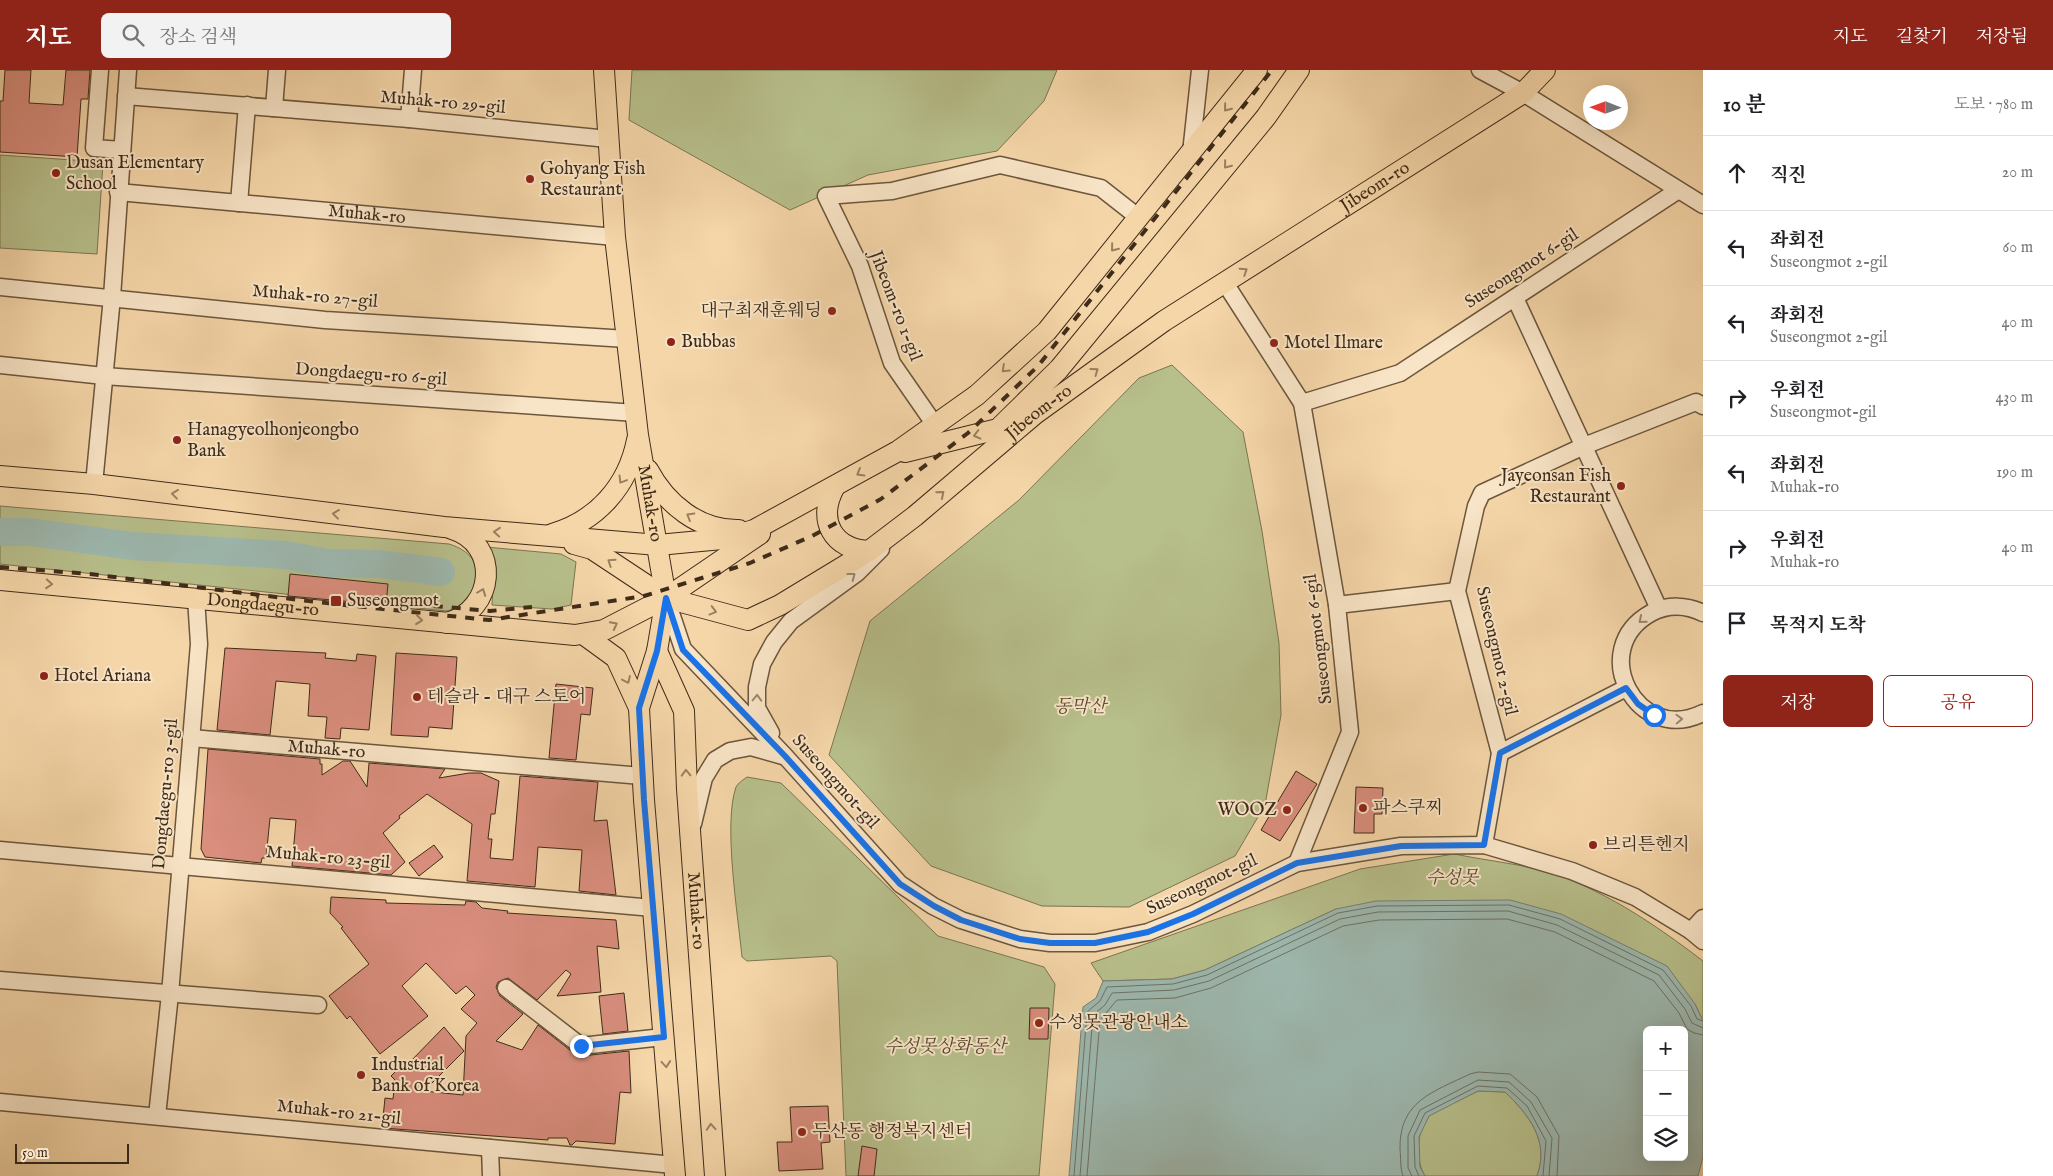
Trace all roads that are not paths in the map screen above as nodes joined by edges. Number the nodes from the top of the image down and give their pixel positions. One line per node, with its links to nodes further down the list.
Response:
1 (100, 70): 17 (street)
2 (128, 70): 12 (street)
3 (277, 70): 14 (street)
4 (413, 70): 15 (street)
5 (604, 70): 16 (main road, Muhak-ro)
6 (1200, 70): 18 (street)
7 (1258, 70): 18 (main road, one-way to 18)
8 (1299, 70): 38 (main road, one-way to 38)
9 (1480, 70): 11 (street)
10 (1545, 70): 11 (main road, Jibeom-ro)
11 (1523, 93): 19 (street); 25 (main road, Jibeom-ro, one-way to 11)
12 (126, 96): 13 (street, Muhak-ro 29-gil); 17 (street)
13 (247, 105): 14 (street, Muhak-ro 29-gil); 21 (street)
14 (274, 108): 15 (street, Muhak-ro 29-gil)
15 (409, 120): 16 (street, Muhak-ro 29-gil)
16 (608, 139): 24 (main road, Muhak-ro)
17 (122, 150): 20 (street)
18 (1191, 153): 23 (main road)
19 (1677, 191): 22 (street); 28 (street, Suseongmot 6-gil)
20 (118, 192): 21 (street, Muhak-ro); 27 (street)
21 (239, 203): 24 (street, Muhak-ro)
22 (1703, 205)
23 (1138, 218): 35 (main road, one-way to 35); 35 (street, Jibeom-ro 1-gil)
24 (615, 237): 29 (main road, Muhak-ro)
25 (1226, 283): 32 (street, Suseongmot 6-gil); 44 (main road, Jibeom-ro, one-way to 25)
26 (0, 287): 27 (street, Muhak-ro 27-gil)
27 (112, 297): 29 (street, Muhak-ro 27-gil); 31 (street)
28 (1515, 298): 32 (street, Suseongmot 6-gil); 37 (street)
29 (627, 340): 34 (main road, Muhak-ro)
30 (0, 365): 31 (street, Dongdaegu-ro 6-gil)
31 (104, 376): 34 (street, Dongdaegu-ro 6-gil); 41 (street)
32 (1302, 403): 54 (street, Suseongmot 6-gil)
33 (1703, 406): 37 (street, Suseongmot 2-gil)
34 (636, 413): 36 (main road, Muhak-ro)
35 (935, 425): 38 (main road)
36 (638, 435): 39 (main road, Muhak-ro); 47 (main road, one-way to 47)
37 (1584, 446): 51 (street, Suseongmot 2-gil); 55 (street)
38 (890, 456): 42 (main road, one-way to 42)
39 (643, 460): 46 (main road, one-way to 39); 48 (main road, Muhak-ro)
40 (0, 476): 41 (main road)
41 (94, 484): 45 (main road, one-way to 41)
42 (834, 488): 43 (main road); 49 (main road)
43 (805, 503): 46 (main road); 53 (main road)
44 (915, 516): 49 (main road, Jibeom-ro); 65 (street, one-way to 44)
45 (444, 527): 47 (main road, one-way to 45); 57 (main road, one-way to 45)
46 (754, 530): 48 (main road)
47 (546, 536): 48 (main road); 53 (main road, Jibeom-ro, one-way to 47)
48 (658, 545): 53 (main road, Muhak-ro)
49 (869, 551): 53 (main road, Jibeom-ro, one-way to 49)
50 (0, 580): 52 (main road, Dongdaegu-ro, one-way to 52)
51 (1458, 591): 54 (street); 64 (street, Suseongmot 2-gil)
52 (196, 598): 57 (main road, Dongdaegu-ro, one-way to 57); 63 (street, Dongdaegu-ro 3-gil)
53 (666, 598): 58 (main road, Dongdaegu-ro, one-way to 53); 59 (main road, Muhak-ro); 65 (street, Suseongmot-gil)
54 (1337, 605): 70 (street, Suseongmot 6-gil)
55 (1659, 609): 56 (street); 60 (street, one-way to 60)
56 (1703, 613)
57 (448, 622): 58 (main road, Dongdaegu-ro)
58 (583, 634): 61 (main road, one-way to 61)
59 (657, 651): 61 (main road, Muhak-ro); 67 (main road, Muhak-ro, one-way to 59)
60 (1626, 688): 62 (street, one-way to 62); 64 (street, Suseongmot 2-gil)
61 (639, 708): 66 (main road, Muhak-ro)
62 (1702, 716)
63 (191, 738): 66 (street, Muhak-ro); 71 (street, Dongdaegu-ro 3-gil)
64 (1500, 753): 68 (street, Suseongmot 2-gil)
65 (785, 756): 67 (street); 70 (street, Suseongmot-gil)
66 (642, 776): 72 (main road, Muhak-ro)
67 (690, 837): 85 (main road, Muhak-ro, one-way to 67)
68 (1484, 845): 70 (street, Suseongmot-gil); 74 (street, Suseongmot-gil)
69 (0, 850): 71 (street, Muhak-ro 23-gil)
70 (1297, 863)
71 (181, 866): 72 (street, Muhak-ro 23-gil); 77 (street, Dongdaegu-ro 3-gil)
72 (653, 908): 79 (main road, Muhak-ro)
73 (1703, 918): 74 (street)
74 (1697, 936)
75 (0, 980): 77 (street)
76 (506, 988): 79 (street)
77 (170, 994): 78 (street); 81 (street, Dongdaegu-ro 3-gil)
78 (318, 1005)
79 (664, 1037): 83 (main road, Muhak-ro, one-way to 83)
80 (0, 1102): 81 (street, Muhak-ro 21-gil)
81 (157, 1116): 82 (street, Muhak-ro 21-gil)
82 (490, 1148): 83 (street, Muhak-ro 21-gil); 84 (street)
83 (675, 1171)
84 (492, 1176)
85 (715, 1176)

